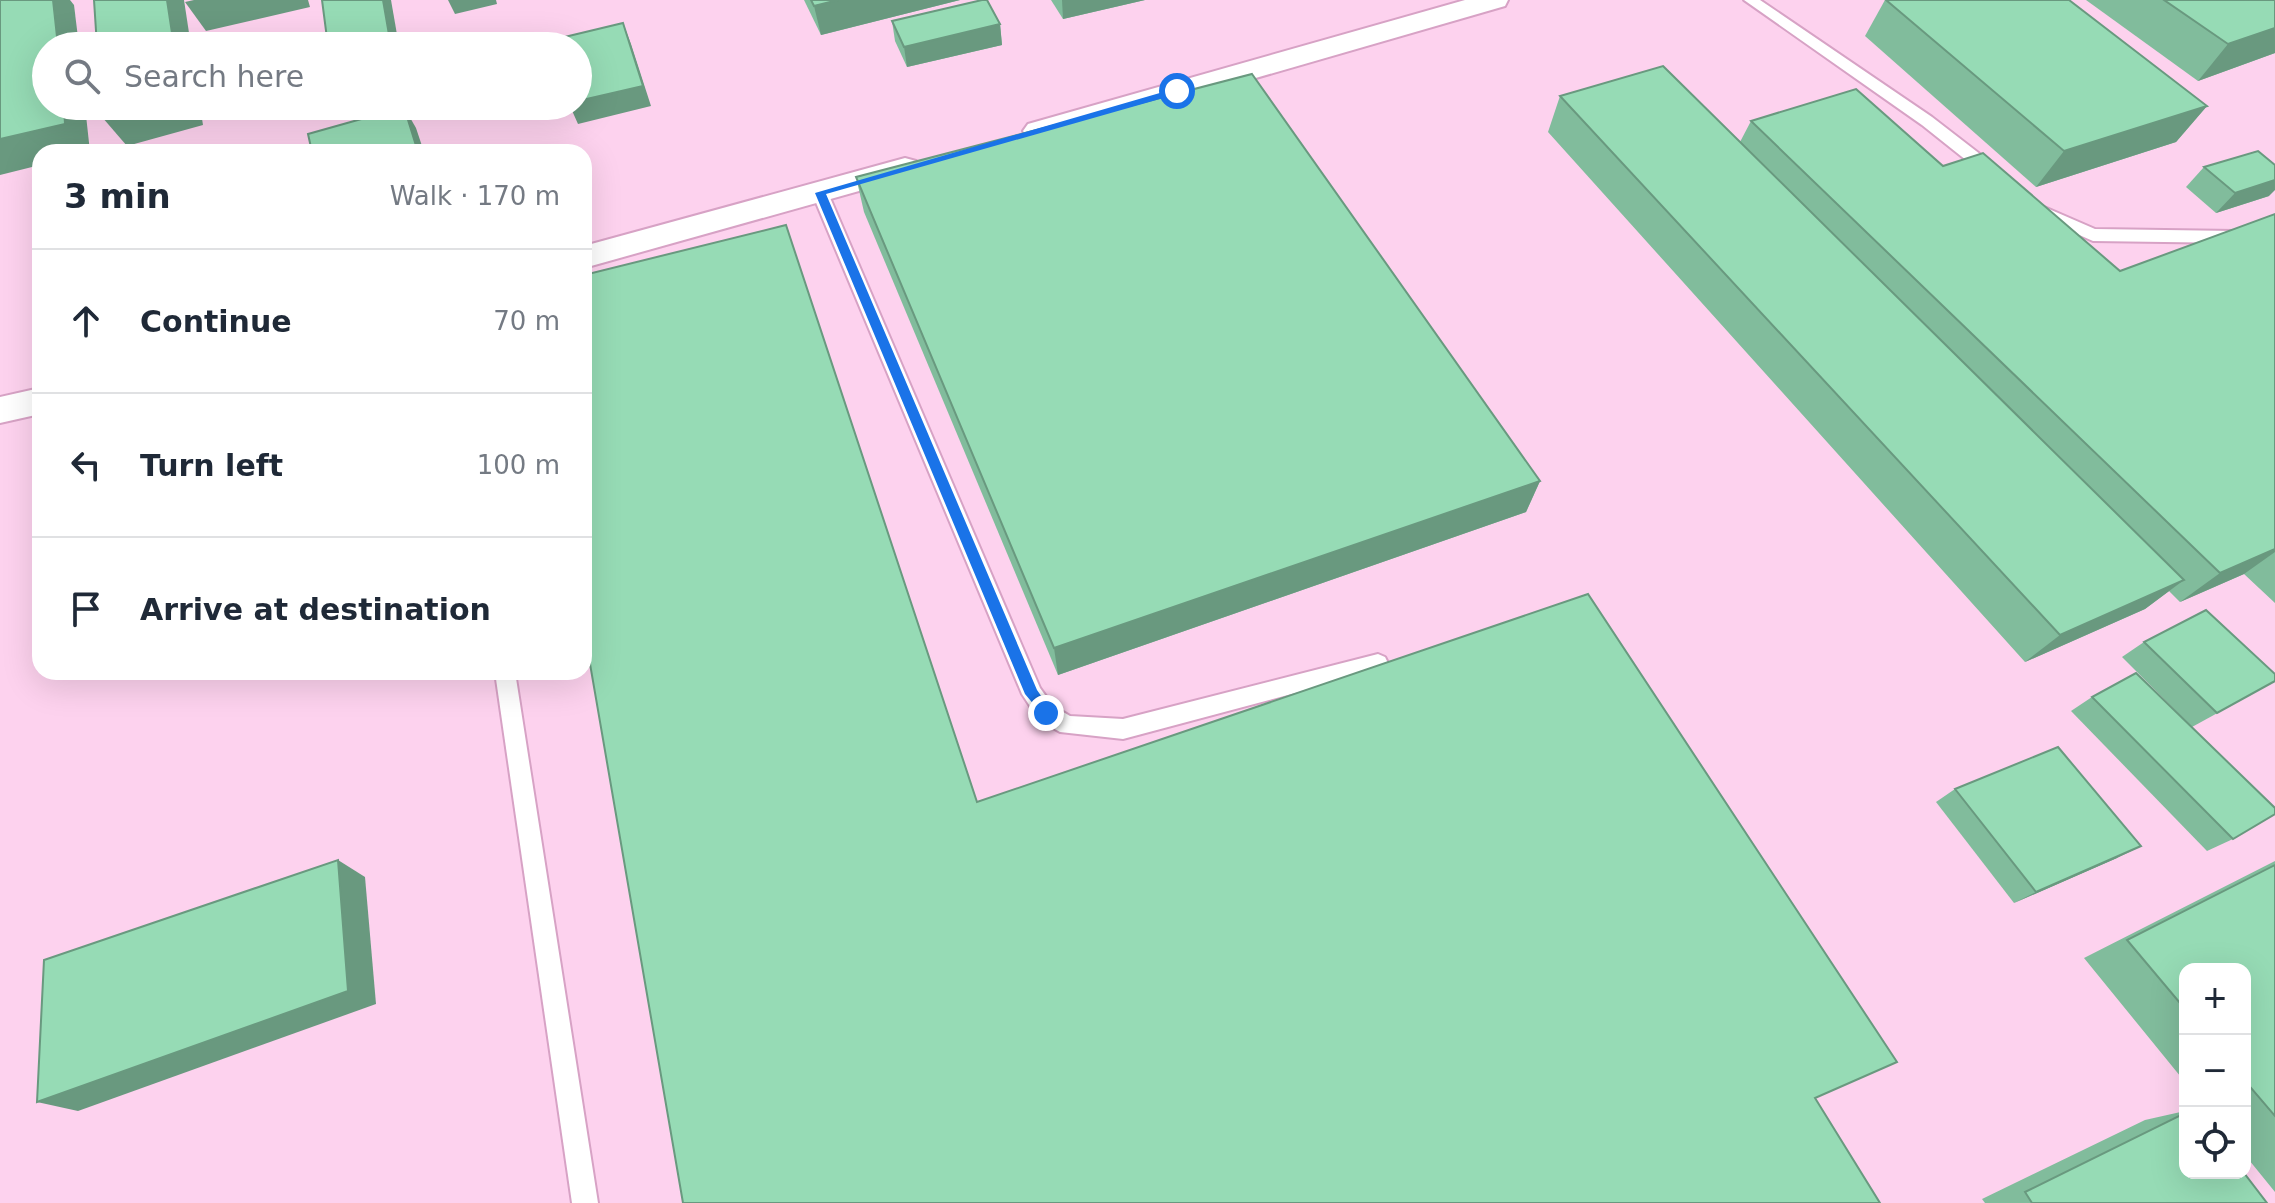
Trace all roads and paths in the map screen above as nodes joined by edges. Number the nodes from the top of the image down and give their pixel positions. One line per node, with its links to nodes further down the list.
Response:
1 (1495, 0): 3 (street)
2 (1751, 0): 6 (lane)
3 (1013, 138)
4 (939, 159): 5 (street)
5 (820, 193): 7 (street); 10 (lane)
6 (2275, 245)
7 (592, 255)
8 (32, 403): 9 (street)
9 (0, 410)
10 (1378, 663)
11 (506, 680): 12 (lane)
12 (585, 1203)

